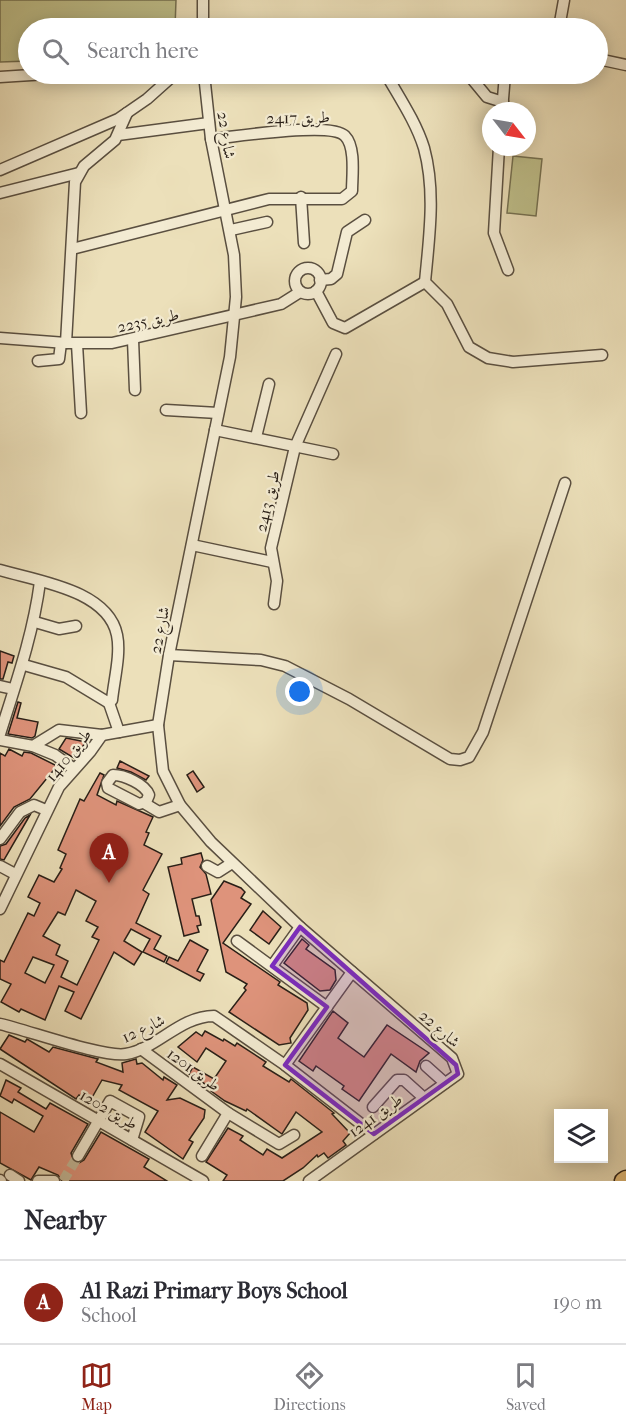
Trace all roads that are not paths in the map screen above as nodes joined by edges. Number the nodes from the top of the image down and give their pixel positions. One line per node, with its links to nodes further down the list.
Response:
1 (203, 0): 3 (street)
2 (564, 0): 4 (street)
3 (203, 18)
4 (561, 18)
5 (608, 61): 6 (street)
6 (626, 65)
7 (18, 76): 8 (street)
8 (0, 77)
9 (163, 84): 16 (street)
10 (205, 84): 17 (street, شارع 22)
11 (392, 84): 33 (street)
12 (476, 84): 14 (street)
13 (504, 84): 15 (street)
14 (495, 102)
15 (502, 102)
16 (127, 113): 18 (street); 21 (street)
17 (209, 123): 18 (street); 19 (street, شارع 22)
18 (117, 135): 22 (street)
19 (211, 139): 24 (street, طريق 2417); 25 (street, شارع 22)
20 (498, 156): 31 (street)
21 (0, 171)
22 (79, 173): 23 (street); 30 (street)
23 (0, 193)
24 (301, 197): 25 (street, طريق 2417); 29 (street)
25 (225, 209): 28 (street, شارع 22); 30 (street)
26 (365, 220): 32 (street)
27 (267, 222): 28 (street)
28 (231, 230): 36 (street, شارع 22)
29 (304, 243)
30 (72, 249): 39 (street)
31 (508, 270)
32 (320, 280): 34 (street); 35 (street)
33 (425, 282): 34 (street); 41 (street)
34 (316, 291): 35 (street)
35 (300, 292): 36 (street, طريق 2235)
36 (235, 316): 38 (street, طريق 2235); 47 (street, شارع 22)
37 (0, 338): 39 (street, طريق 2235)
38 (133, 340): 39 (street, طريق 2235); 44 (street)
39 (68, 343): 42 (street); 46 (street)
40 (336, 354): 50 (street, طريق 2413)
41 (602, 355)
42 (38, 361)
43 (268, 384): 49 (street)
44 (135, 390)
45 (166, 410): 47 (street)
46 (81, 413)
47 (218, 413): 48 (street, شارع 22)
48 (215, 430): 49 (street); 53 (street, شارع 22)
49 (256, 437): 50 (street)
50 (295, 447): 51 (street); 54 (street, طريق 2413)
51 (333, 454)
52 (565, 483): 60 (street)
53 (192, 545): 54 (street); 60 (street, شارع 22)
54 (272, 562): 57 (street, طريق 2413)
55 (0, 570): 56 (street)
56 (40, 582): 58 (street); 64 (street)
57 (274, 604)
58 (34, 622): 59 (street); 61 (street)
59 (76, 626)
60 (169, 655): 65 (street, شارع 22)
61 (24, 664): 63 (street); 64 (street)
62 (0, 686): 63 (street)
63 (14, 689): 67 (street)
64 (109, 703): 66 (street)
65 (158, 725): 66 (street, طريق 1410); 73 (street, شارع 22)
66 (119, 732): 68 (street, طريق 1410)
67 (0, 734)
68 (102, 735): 70 (street); 71 (street, طريق 1410)
69 (0, 740): 70 (street)
70 (33, 747): 71 (street)
71 (74, 768): 74 (street, طريق 1410)
72 (144, 803): 73 (street)
73 (180, 805): 76 (street, شارع 22)
74 (46, 810): 75 (street); 79 (street, طريق 1410)
75 (0, 839)
76 (232, 863): 78 (street); 81 (street, شارع 22)
77 (0, 866): 79 (street)
78 (207, 866)
79 (15, 874): 80 (street, طريق 1410)
80 (0, 909)
81 (300, 927): 83 (street); 84 (street, شارع 22)
82 (237, 941): 83 (street)
83 (272, 966): 85 (street)
84 (352, 972): 85 (street); 91 (street, شارع 22)
85 (327, 1007): 89 (street)
86 (1, 1026): 87 (street, شارع 12)
87 (141, 1049): 89 (street, شارع 12); 95 (street, طريق 1201)
88 (0, 1064): 96 (street, طريق 1202)
89 (285, 1065): 97 (street, شارع 12)
90 (426, 1066): 92 (street)
91 (458, 1074): 92 (street, طريق 1241)
92 (445, 1083): 93 (street, طريق 1241)
93 (424, 1098): 94 (street); 97 (street, طريق 1241)
94 (373, 1107)
95 (228, 1113): 98 (street, طريق 1201); 101 (street, طريق 1201)
96 (98, 1120): 99 (street, طريق 1202); 99 (street); 100 (street)
97 (374, 1134): 102 (street, طريق 1241)
98 (294, 1135)
99 (132, 1140): 105 (street, طريق 1202)
100 (78, 1156)
101 (202, 1156)
102 (329, 1166): 106 (street, طريق 1241); 107 (street)
103 (38, 1181): 104 (street)
104 (54, 1181)
105 (203, 1181)
106 (309, 1181)
107 (326, 1181)

